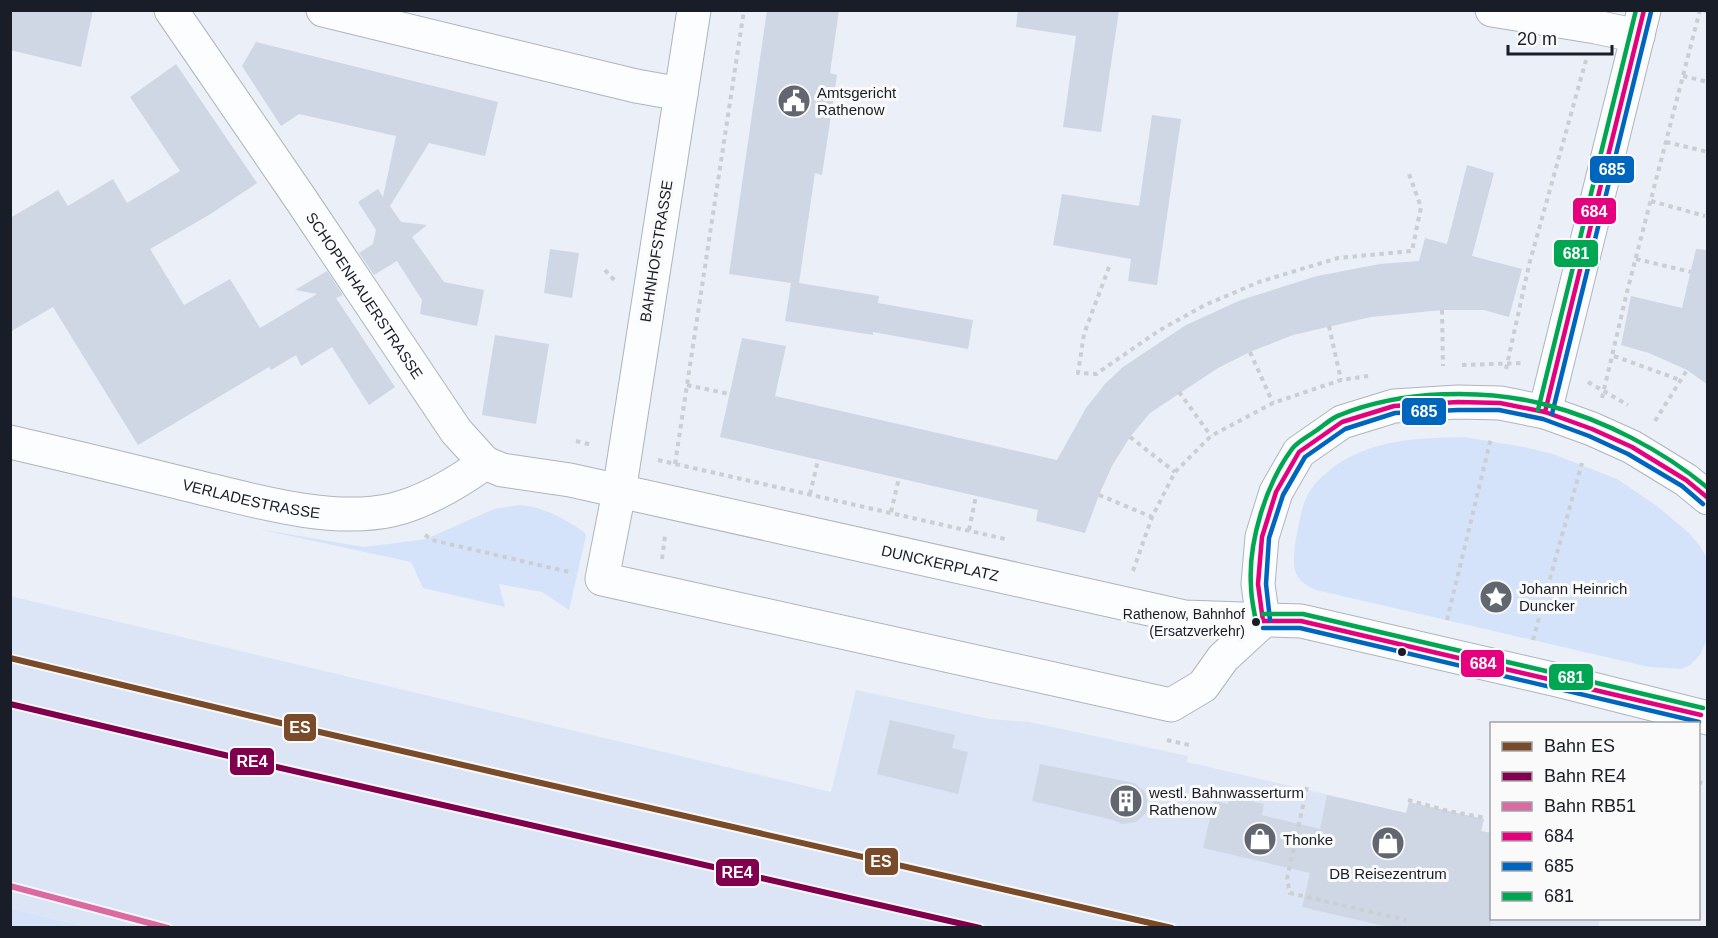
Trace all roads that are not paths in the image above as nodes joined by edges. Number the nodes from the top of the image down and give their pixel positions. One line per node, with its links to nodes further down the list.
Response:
1 (171, 10): 9 (street, SCHOPENHAUERSTRASSE)
2 (323, 10): 6 (street)
3 (694, 10): 6 (street, BAHNHOFSTRASSE)
4 (1492, 10): 5 (street)
5 (1641, 23): 7 (street)
6 (681, 94): 10 (street, BAHNHOFSTRASSE)
7 (1545, 412): 11 (street); 12 (street)
8 (10, 442): 9 (street, VERLADESTRASSE)
9 (485, 463): 10 (street)
10 (619, 492): 12 (street, DUNCKERPLATZ); 12 (street, BAHNHOFSTRASSE)
11 (1707, 498)
12 (1263, 621): 13 (street, DUNCKERPLATZ)
13 (1705, 714)

